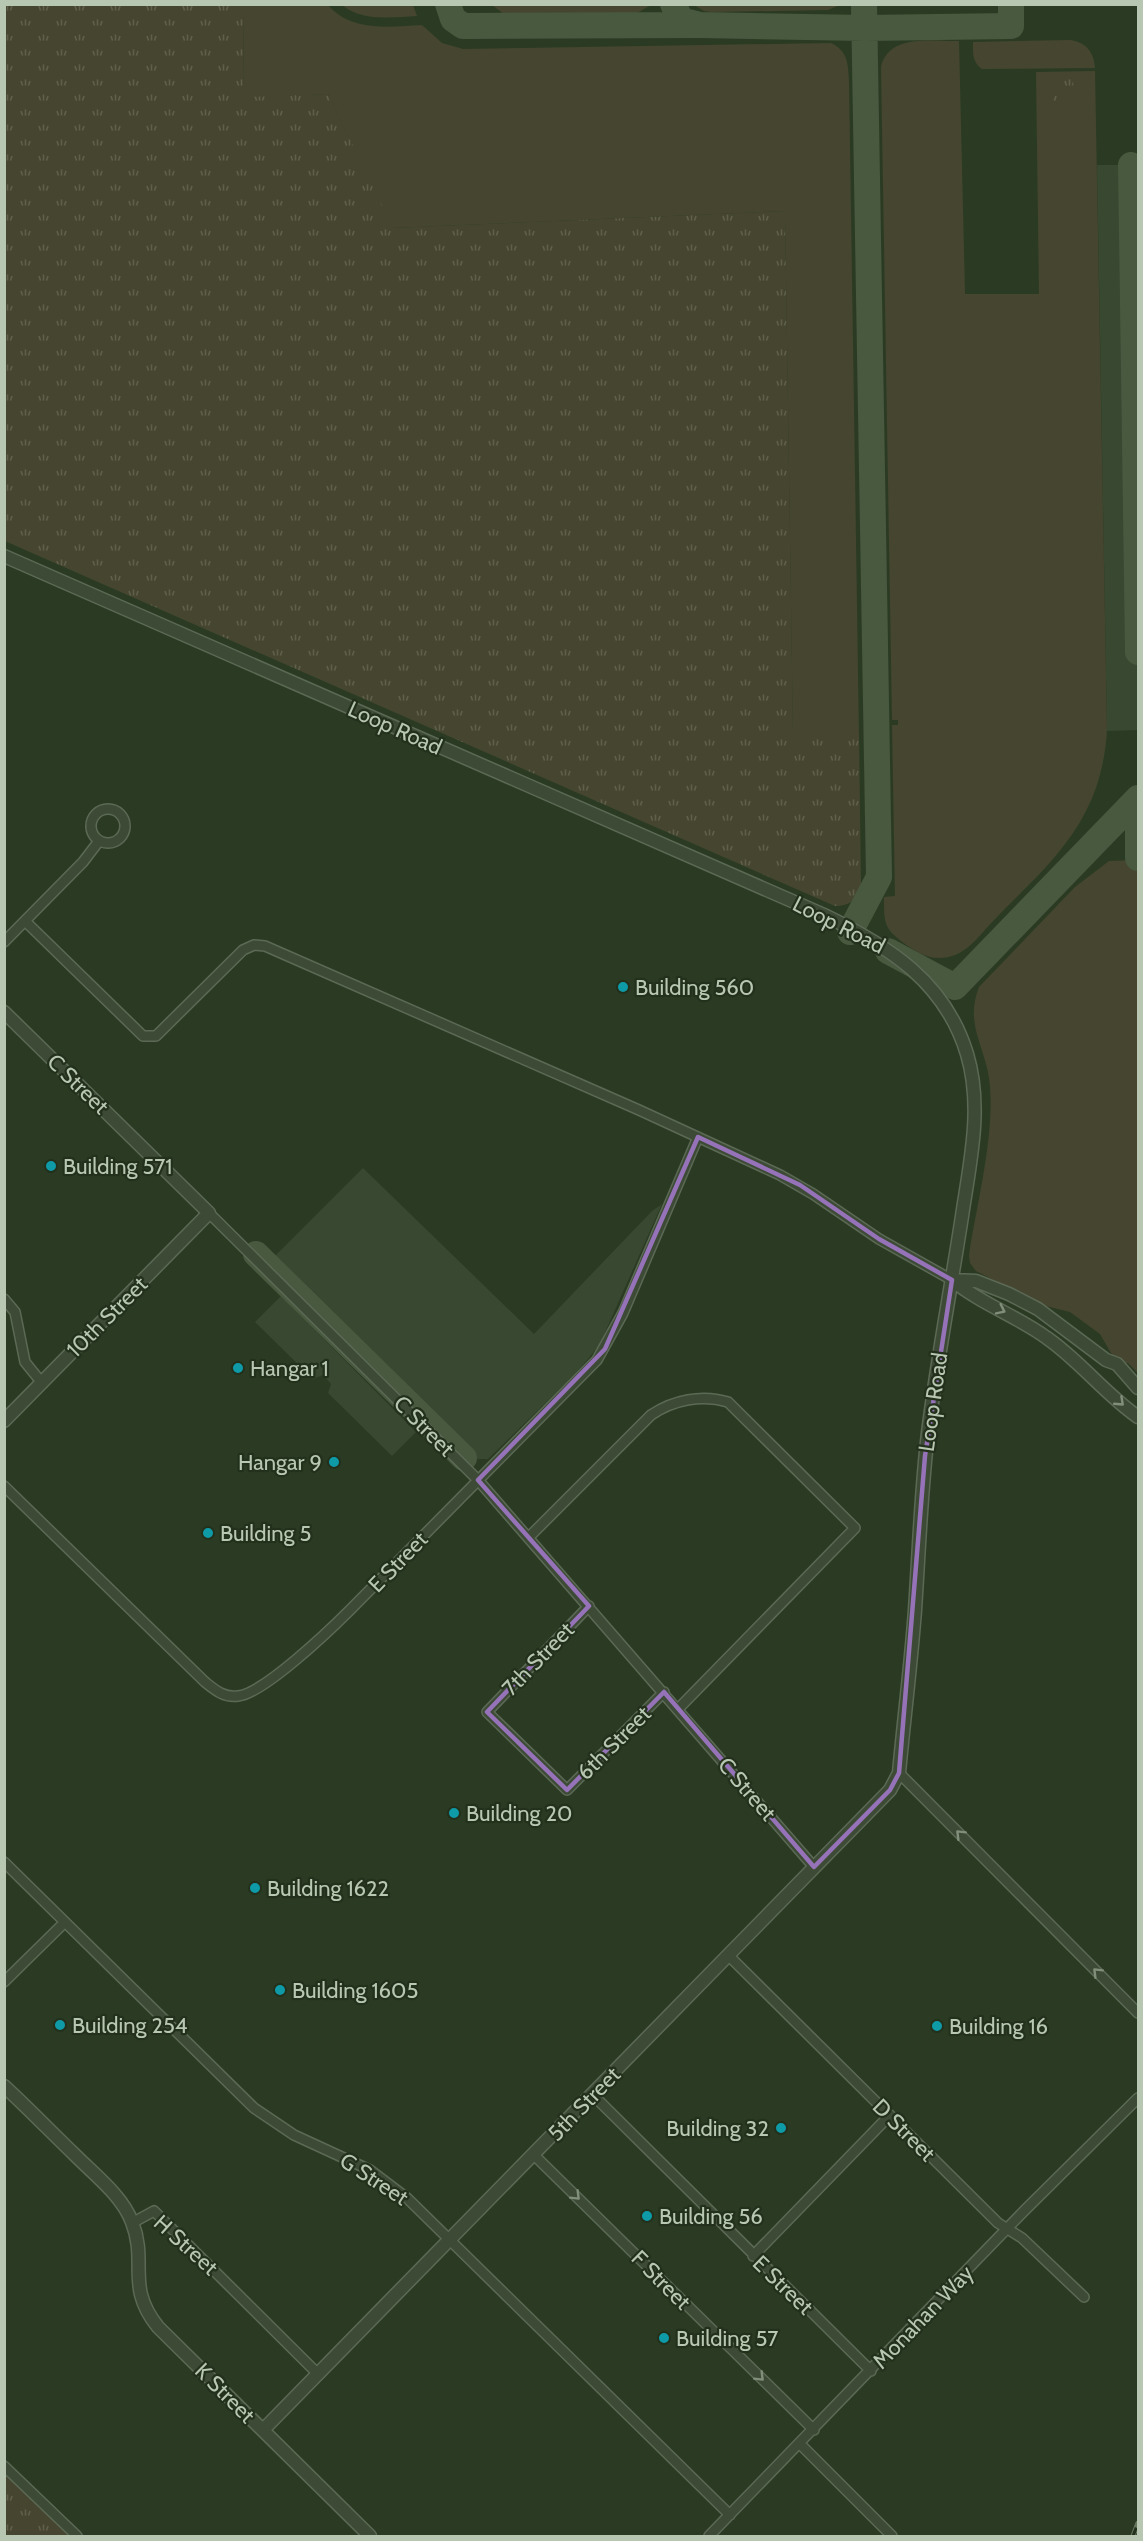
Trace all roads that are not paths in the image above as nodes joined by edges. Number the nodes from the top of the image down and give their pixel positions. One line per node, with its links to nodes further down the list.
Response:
1 (4, 556): 8 (street, Loop Road)
2 (99, 841): 3 (street)
3 (25, 921): 4 (street); 6 (street)
4 (4, 942)
5 (4, 1012): 7 (street, C Street)
6 (698, 1137): 8 (street); 16 (street, E Street)
7 (209, 1213): 11 (street, 10th Street); 16 (street, C Street)
8 (952, 1280): 10 (street); 14 (street, one-way to 14); 23 (street, Loop Road)
9 (4, 1299): 11 (street)
10 (1106, 1360): 12 (street); 13 (street)
11 (42, 1383): 15 (street, 10th Street)
12 (1138, 1388)
13 (1138, 1393)
14 (1138, 1417)
15 (4, 1421)
16 (478, 1480): 17 (street, E Street); 18 (street, C Street)
17 (4, 1486)
18 (529, 1537): 19 (street, C Street); 21 (street)
19 (590, 1606): 20 (street, C Street); 22 (street, 7th Street)
20 (664, 1692): 21 (street, C Street); 22 (street, 6th Street)
21 (678, 1709): 25 (street, C Street)
22 (487, 1712)
23 (899, 1773): 25 (street, 5th Street); 29 (street, one-way to 23)
24 (4, 1862): 26 (street, G Street)
25 (814, 1867): 27 (street, 5th Street)
26 (65, 1922): 28 (street); 37 (street, G Street)
27 (729, 1956): 31 (street, 5th Street); 33 (street, D Street)
28 (4, 1982)
29 (1138, 2013)
30 (4, 2086): 35 (street, H Street)
31 (593, 2095): 34 (street, 5th Street); 38 (street, E Street)
32 (1138, 2098): 36 (street, Monahan Way)
33 (890, 2115): 36 (street, D Street); 38 (street)
34 (534, 2155): 37 (street, 5th Street); 43 (street, F Street, one-way to 43)
35 (132, 2223): 41 (street, H Street); 42 (street, K Street)
36 (1008, 2229): 39 (street, D Street); 40 (street, Monahan Way)
37 (450, 2240): 41 (street, 5th Street); 46 (street, G Street)
38 (753, 2256): 40 (street, E Street)
39 (1084, 2297)
40 (871, 2371): 43 (street, Monahan Way)
41 (318, 2374): 42 (street, 5th Street)
42 (263, 2430): 48 (street, K Street)
43 (814, 2430): 44 (street, Monahan Way)
44 (800, 2444): 46 (street, Monahan Way); 50 (street)
45 (4, 2466): 47 (street)
46 (730, 2516): 49 (street, Monahan Way)
47 (77, 2536)
48 (370, 2536)
49 (709, 2536)
50 (892, 2536)

